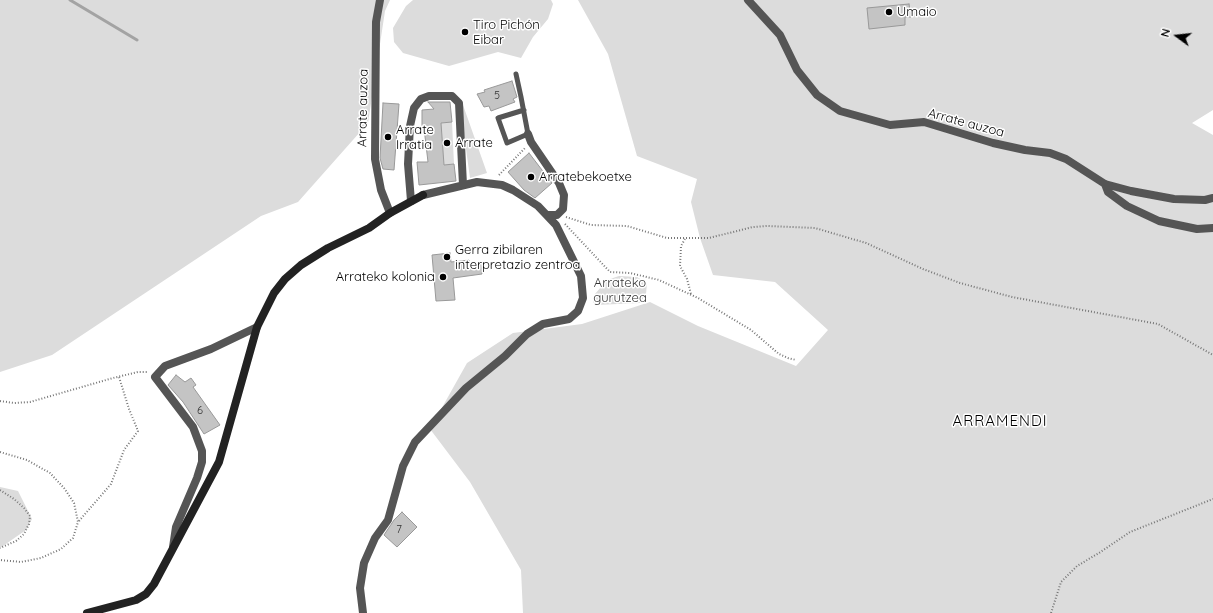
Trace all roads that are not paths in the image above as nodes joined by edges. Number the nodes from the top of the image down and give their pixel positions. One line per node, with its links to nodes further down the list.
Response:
1 (380, 0): 10 (street, Arrate auzoa)
2 (748, 0): 6 (street, Arrate auzoa)
3 (516, 74): 4 (lane)
4 (524, 110): 5 (lane); 5 (lane)
5 (528, 134): 11 (street)
6 (1105, 184): 8 (street, Arrate auzoa); 12 (street, Arrate auzoa)
7 (463, 185): 9 (street); 9 (street); 11 (street)
8 (1213, 198)
9 (411, 201): 10 (street)
10 (390, 213): 13 (street)
11 (548, 215): 16 (street)
12 (1213, 228)
13 (257, 327): 14 (street); 14 (street)
14 (172, 547): 15 (street)
15 (87, 613)
16 (363, 613)

